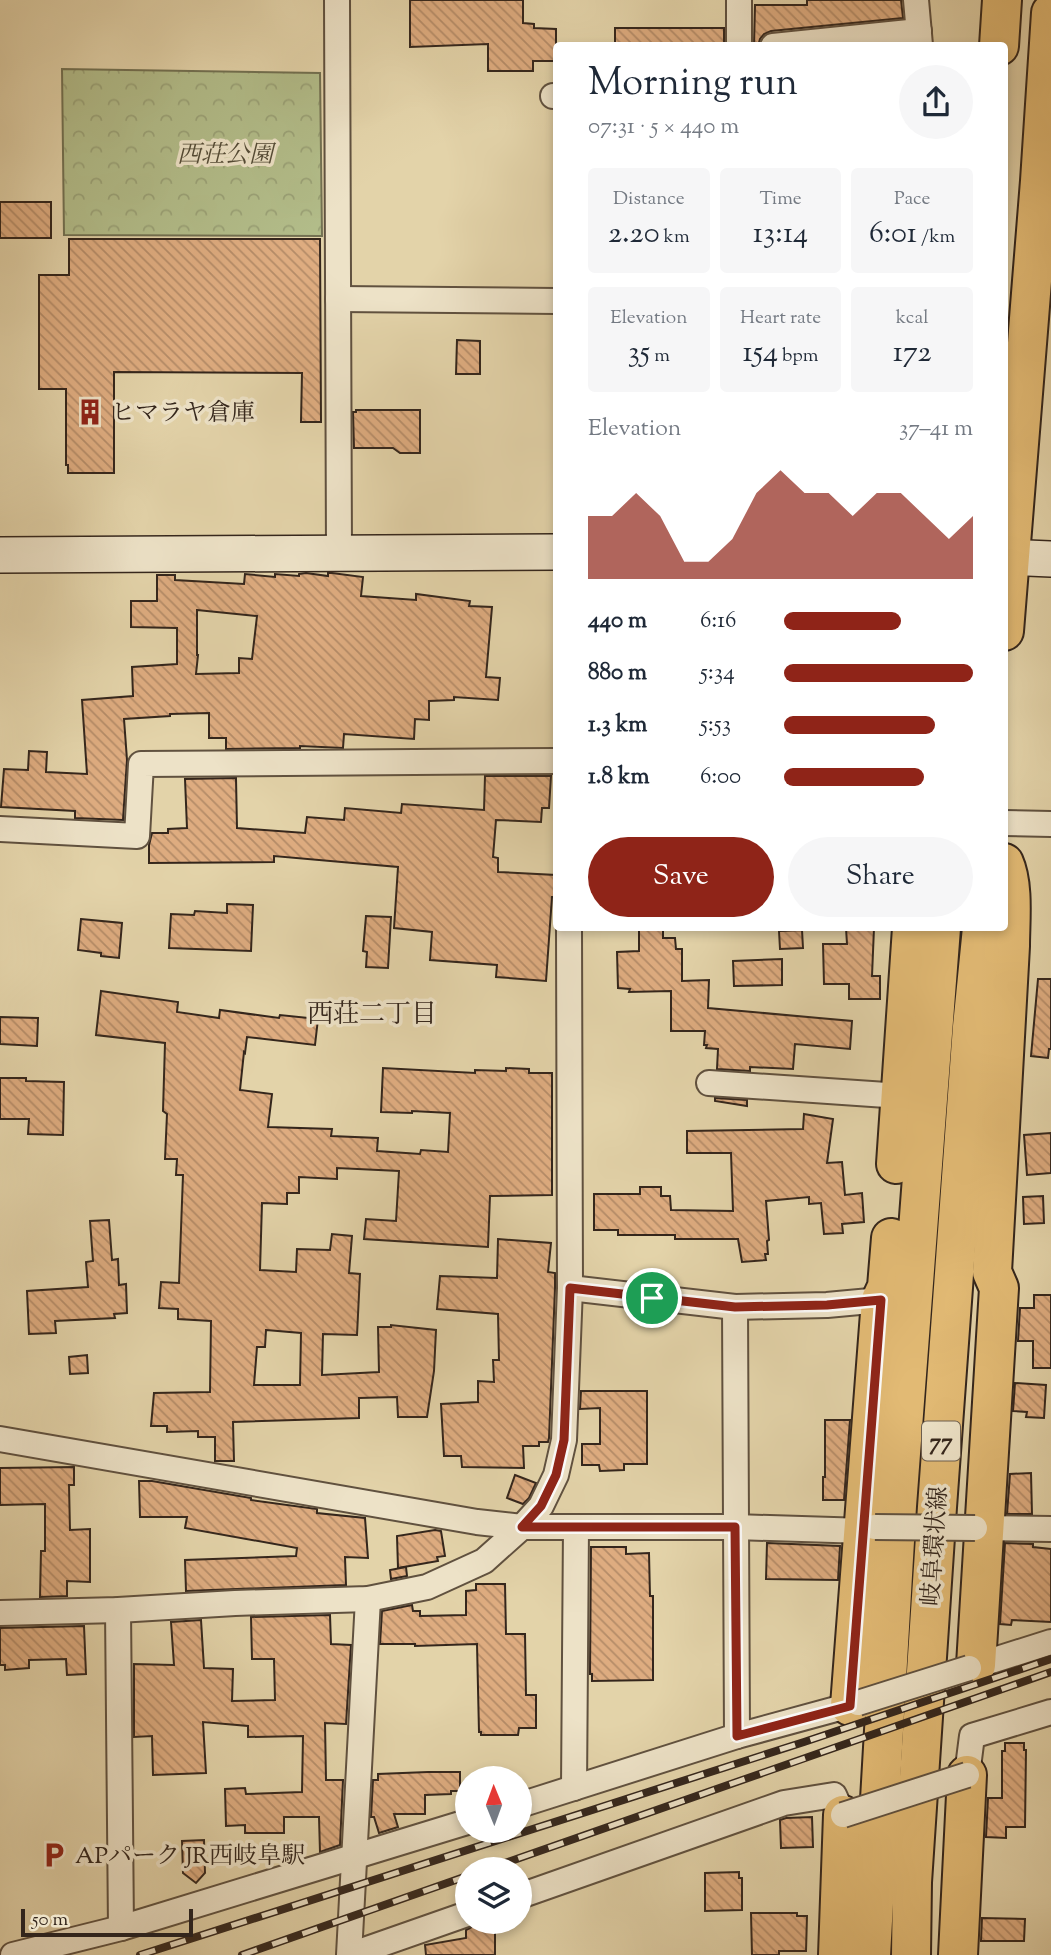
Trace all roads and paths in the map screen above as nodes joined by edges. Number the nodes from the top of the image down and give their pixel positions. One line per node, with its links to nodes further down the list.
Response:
1 (337, 0): 11 (street)
2 (739, 0): 7 (street)
3 (916, 0): 6 (street)
4 (1002, 0): 9 (main road)
5 (1051, 13): 10 (main road)
6 (919, 38): 8 (street)
7 (739, 42)
8 (846, 42)
9 (999, 42)
10 (1046, 181): 13 (main road)
11 (338, 299): 12 (street); 15 (street)
12 (553, 301)
13 (1008, 547)
14 (553, 552): 15 (street)
15 (339, 554): 16 (street)
16 (0, 555)
17 (1008, 557): 18 (street)
18 (1051, 559)
19 (553, 761): 22 (street)
20 (1008, 823): 21 (street)
21 (1051, 824)
22 (0, 829)
23 (1008, 880): 38 (main road)
24 (569, 931): 30 (street)
25 (912, 931): 29 (main road)
26 (941, 931): 60 (main road, 岐阜環状線 / 77)
27 (982, 931): 61 (main road, 岐阜環状線 / 77)
28 (709, 1083): 29 (street)
29 (901, 1096): 31 (main road)
30 (570, 1288): 32 (street); 34 (street)
31 (881, 1300): 32 (street); 37 (main road)
32 (735, 1307): 36 (street)
33 (0, 1439): 34 (street)
34 (522, 1527): 35 (street); 40 (street)
35 (576, 1527): 36 (street); 49 (street)
36 (735, 1527): 37 (street); 47 (street)
37 (870, 1529): 38 (street, bridge); 45 (main road)
38 (980, 1529): 39 (street); 44 (main road)
39 (1051, 1529)
40 (368, 1599): 41 (street); 53 (street)
41 (118, 1610): 42 (street); 56 (street)
42 (0, 1613)
43 (1051, 1642): 44 (street)
44 (973, 1666): 45 (street, bridge)
45 (854, 1704): 47 (street)
46 (1051, 1712): 48 (street)
47 (737, 1736): 49 (street)
48 (967, 1775): 51 (street, bridge); 62 (main road)
49 (574, 1788): 50 (street)
50 (532, 1801)
51 (843, 1815): 54 (street); 59 (main road)
52 (455, 1826): 53 (street)
53 (354, 1858): 56 (street); 58 (street)
54 (532, 1892)
55 (455, 1918): 58 (street)
56 (121, 1928): 57 (street)
57 (13, 1955)
58 (350, 1955)
59 (838, 1955)
60 (871, 1955)
61 (911, 1955)
62 (958, 1955)

